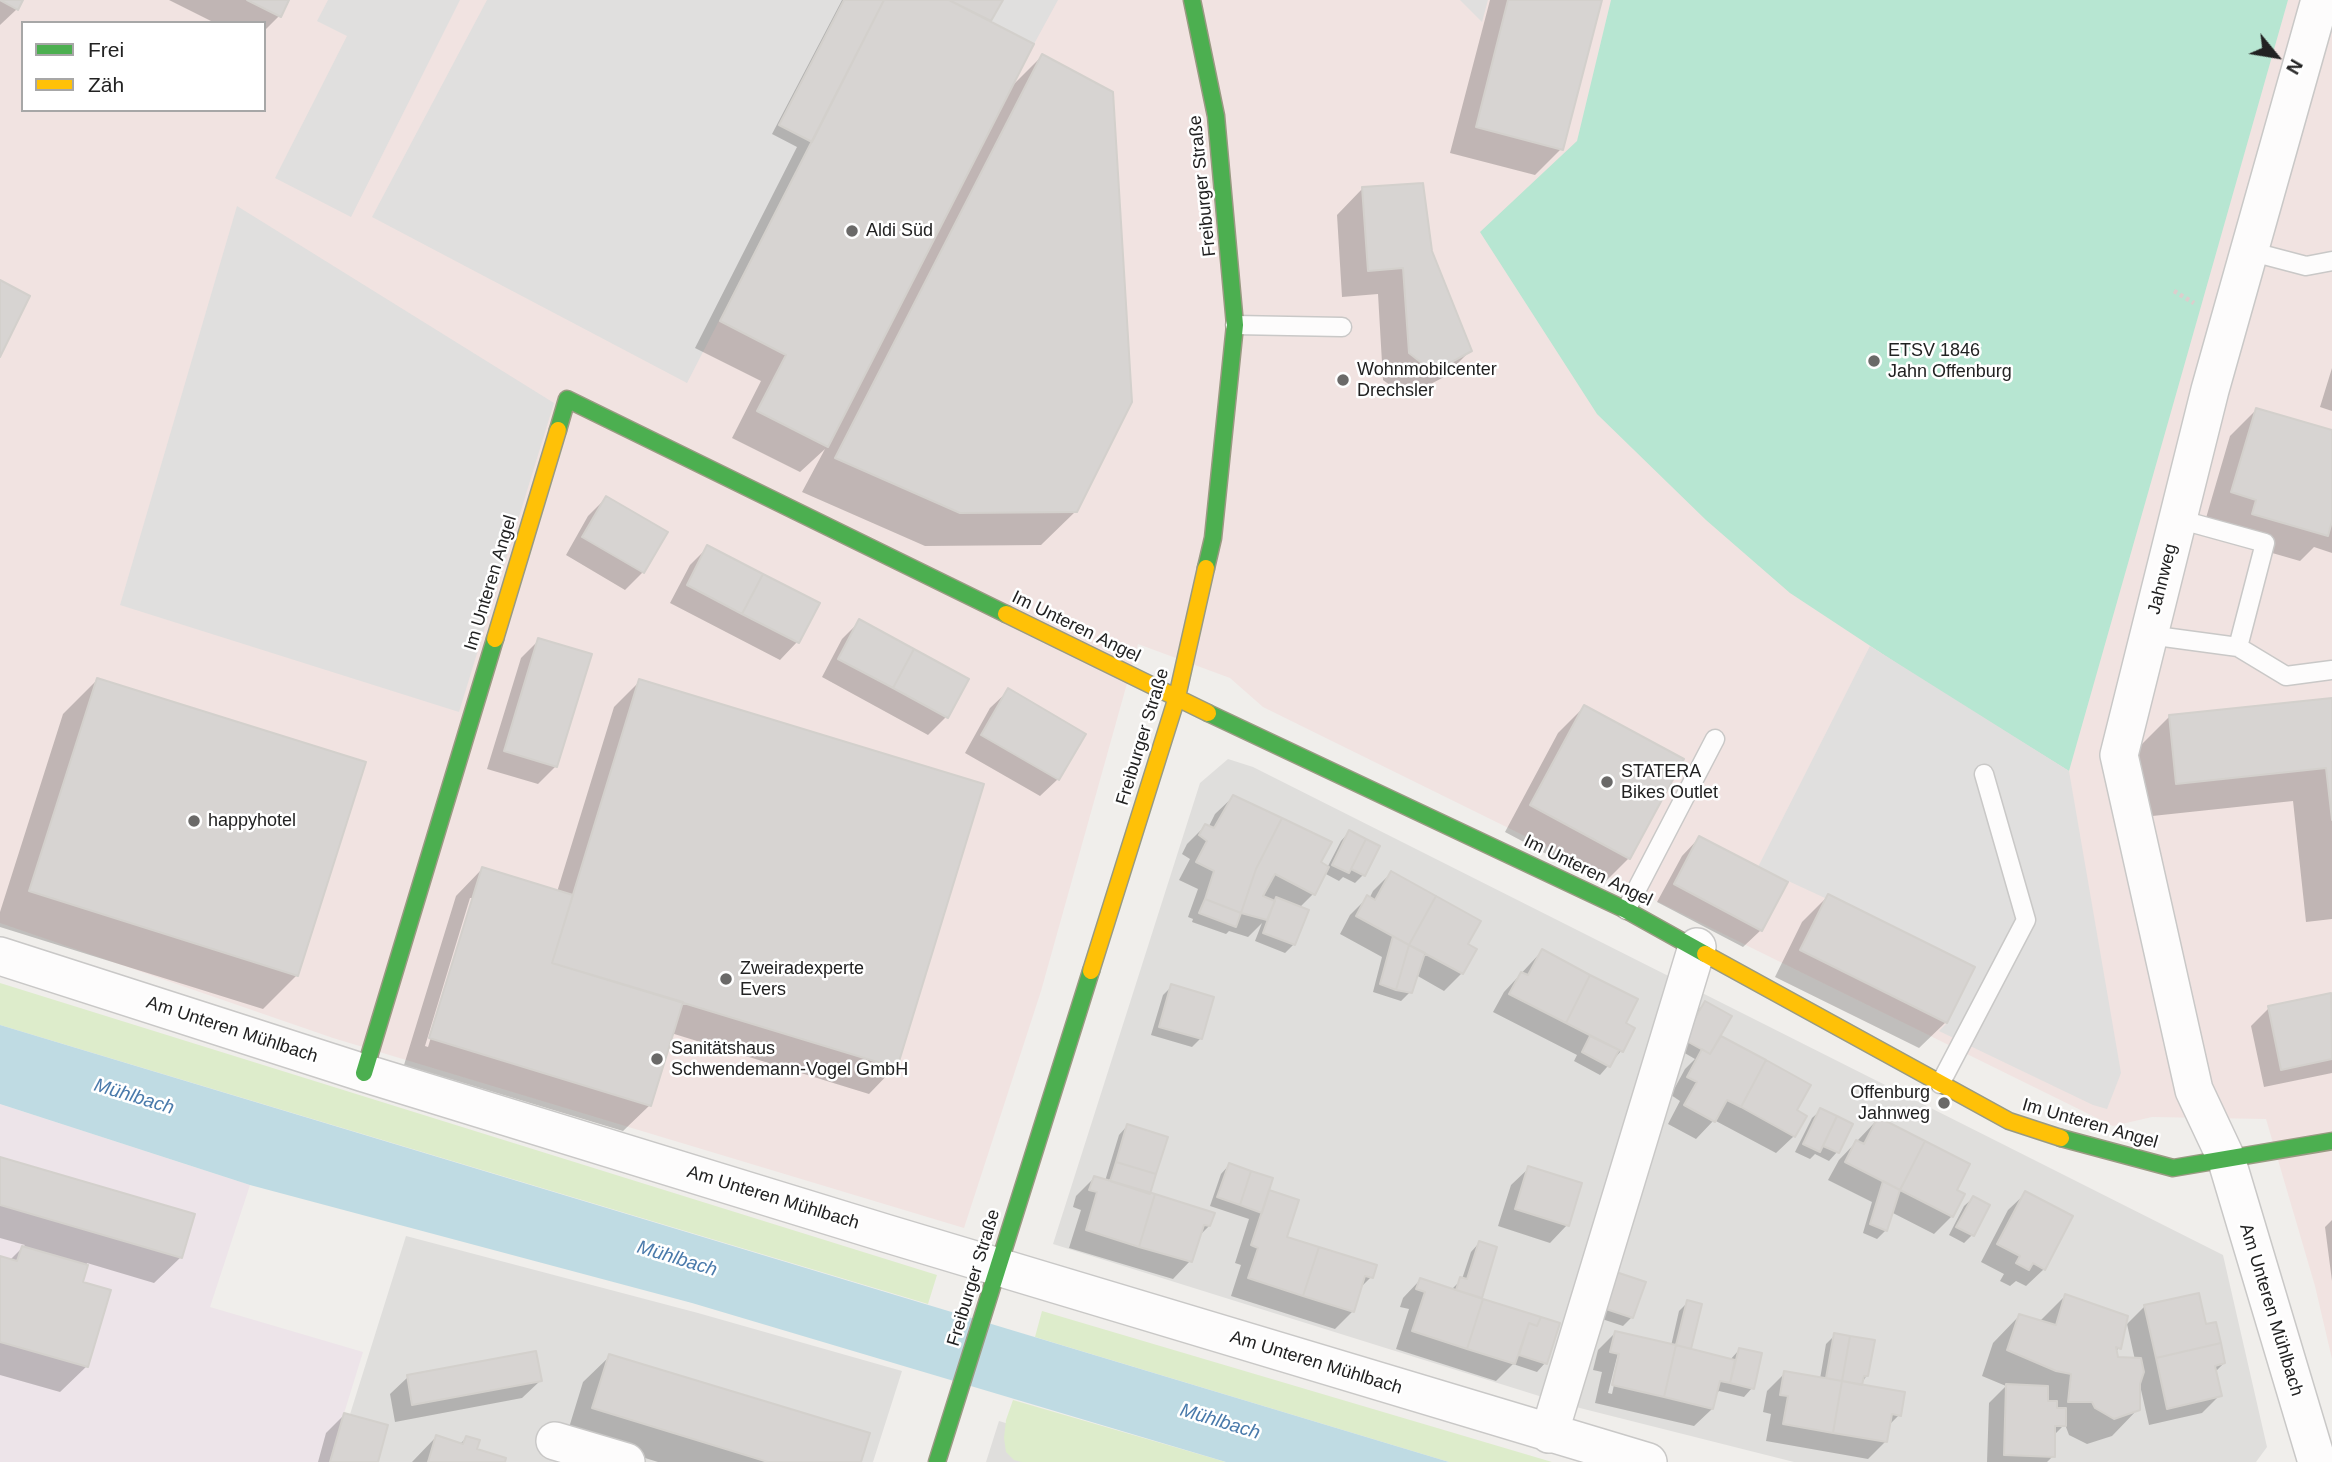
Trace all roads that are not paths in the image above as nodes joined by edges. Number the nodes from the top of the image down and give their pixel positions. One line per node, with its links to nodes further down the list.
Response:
1 (1192, 0): 5 (street, Freiburger Straße)
2 (2320, 0): 3 (street, Jahnweg)
3 (2249, 251): 4 (lane); 7 (street, Jahnweg)
4 (2332, 261)
5 (1235, 325): 6 (lane); 11 (street, Freiburger Straße)
6 (1342, 327)
7 (2178, 519): 8 (street, Jahnweg); 9 (lane)
8 (2149, 635): 9 (lane); 20 (street, Jahnweg)
9 (2238, 647): 10 (lane)
10 (2332, 670)
11 (1177, 697): 14 (street, Im Unteren Angel); 17 (street, Im Unteren Angel); 21 (street, Freiburger Straße)
12 (1715, 739): 14 (lane)
13 (1984, 774): 18 (lane)
14 (1626, 909): 15 (street, Im Unteren Angel)
15 (1698, 947): 18 (street, Im Unteren Angel); 22 (street)
16 (0, 956): 17 (street, Am Unteren Mühlbach)
17 (364, 1073): 21 (street, Am Unteren Mühlbach)
18 (1940, 1084): 20 (street, Im Unteren Angel)
19 (2332, 1141): 20 (street, Im Unteren Angel)
20 (2226, 1158): 27 (street, Am Unteren Mühlbach)
21 (997, 1266): 22 (street, Am Unteren Mühlbach); 25 (street, Freiburger Straße)
22 (1549, 1434): 26 (street, Am Unteren Mühlbach)
23 (555, 1441): 24 (street)
24 (626, 1462)
25 (937, 1462)
26 (1648, 1462)
27 (2316, 1462)

